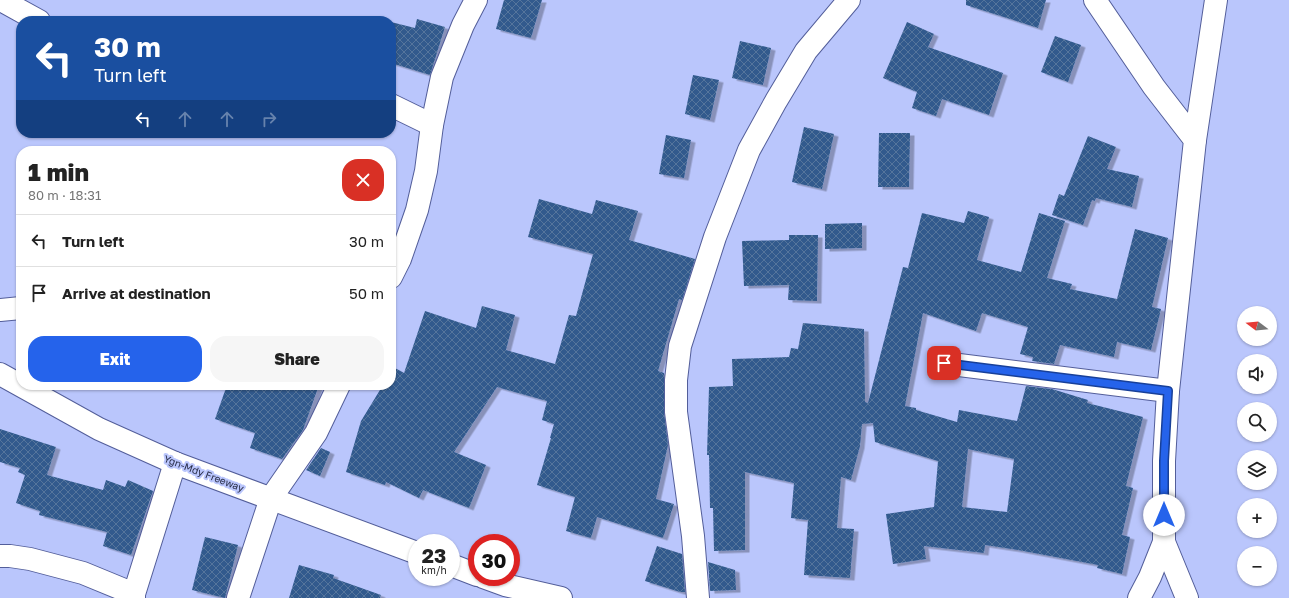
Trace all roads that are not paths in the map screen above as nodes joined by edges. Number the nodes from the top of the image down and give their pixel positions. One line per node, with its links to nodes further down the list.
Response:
1 (1, 0): 6 (street)
2 (476, 0): 8 (street)
3 (849, 0): 28 (street)
4 (1095, 0): 9 (street)
5 (1216, 0): 9 (street)
6 (30, 16)
7 (396, 107): 8 (street)
8 (432, 125): 10 (street)
9 (1194, 140): 18 (street)
10 (396, 267)
11 (16, 308): 12 (street)
12 (0, 310)
13 (944, 363): 18 (street)
14 (0, 374): 15 (street, Ygn-Mdy Freeway)
15 (16, 383)
16 (29, 390): 19 (street, Ygn-Mdy Freeway)
17 (337, 390): 20 (street)
18 (1168, 391): 21 (street)
19 (175, 463): 20 (street, Ygn-Mdy Freeway); 25 (street)
20 (271, 498): 22 (street, Ygn-Mdy Freeway); 26 (street)
21 (1164, 542): 29 (street); 30 (street)
22 (408, 549)
23 (0, 556): 25 (street)
24 (509, 586): 27 (street)
25 (134, 596)
26 (238, 598)
27 (561, 598)
28 (698, 598)
29 (1139, 598)
30 (1188, 598)

